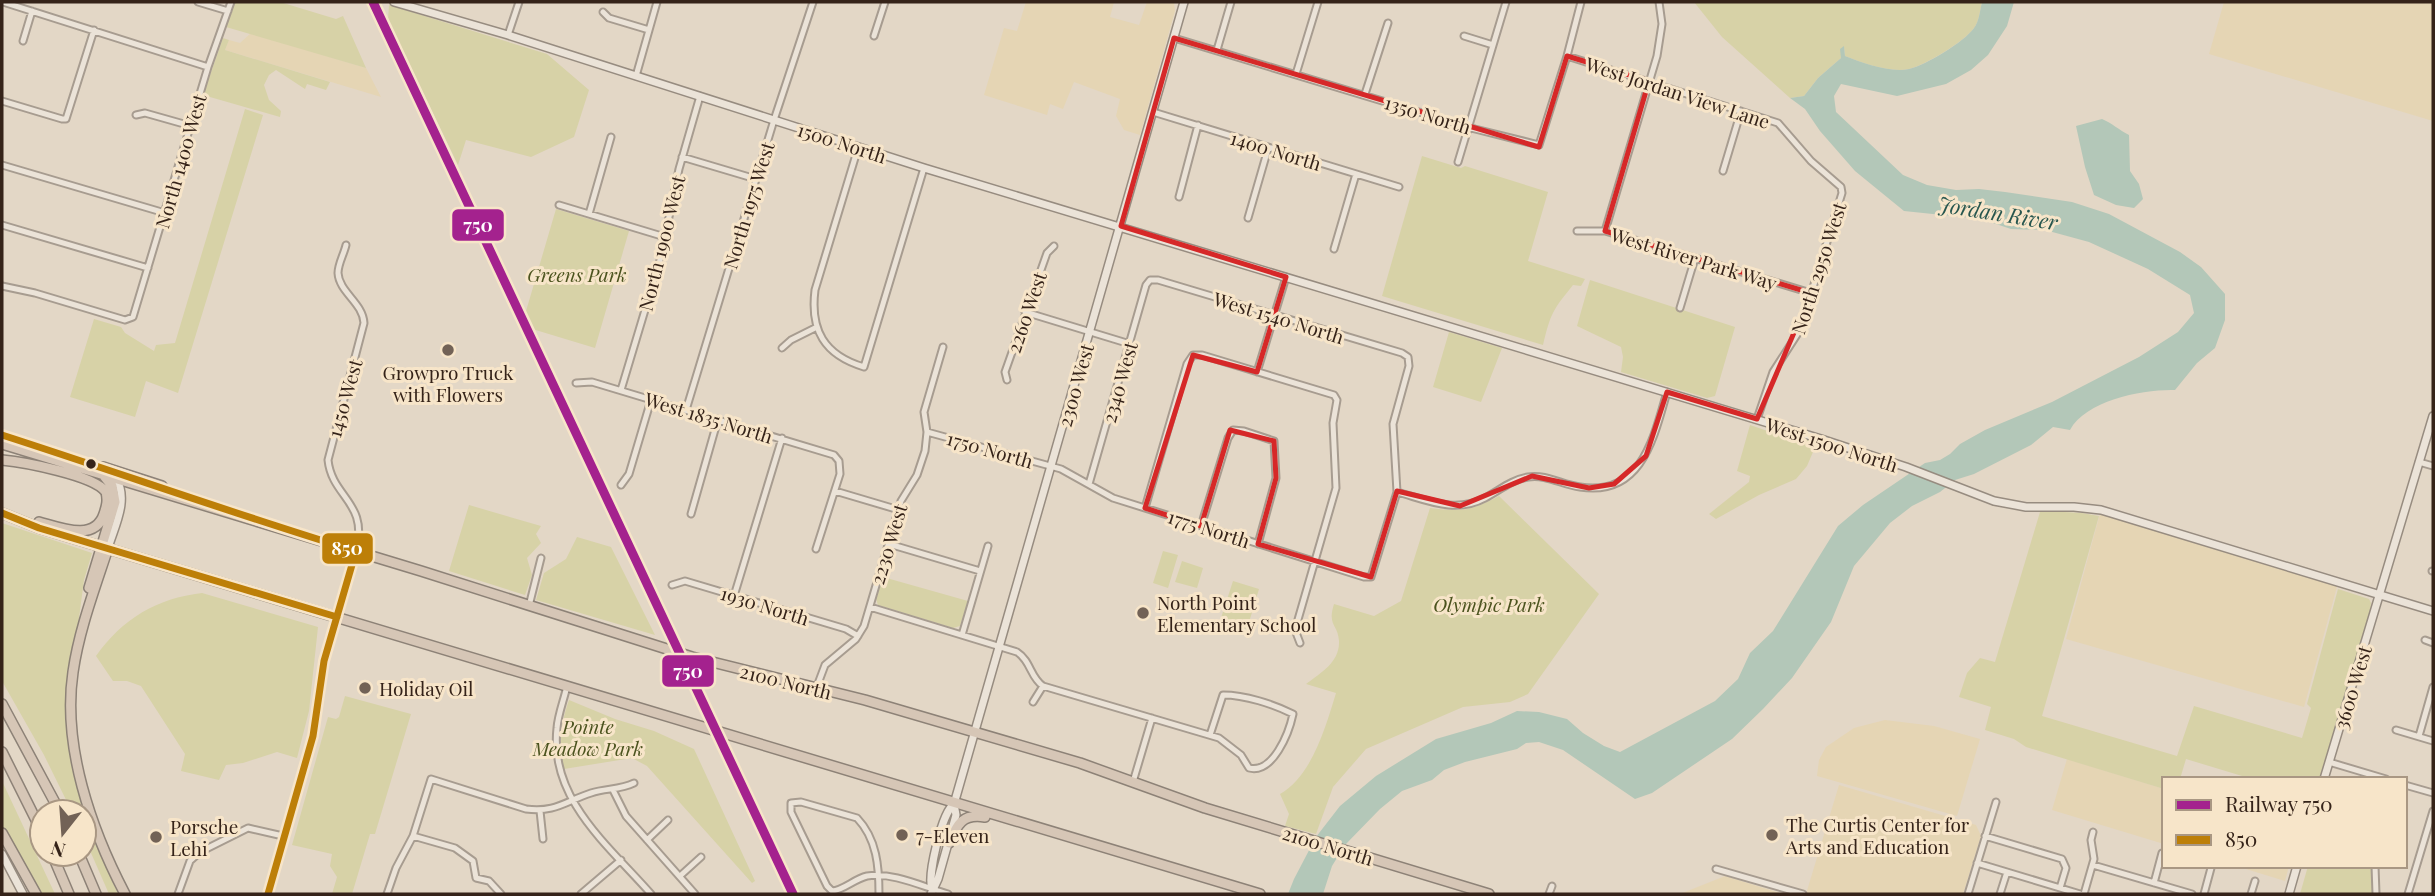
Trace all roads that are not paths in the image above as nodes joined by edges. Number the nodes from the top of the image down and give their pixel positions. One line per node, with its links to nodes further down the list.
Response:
1 (3, 2): 16 (street)
2 (198, 2): 17 (street)
3 (231, 2): 17 (street, North 1400 West)
4 (394, 2): 5 (street, 1500 North)
5 (400, 2): 22 (street, 1500 North)
6 (519, 2): 22 (street)
7 (657, 2): 21 (street)
8 (813, 2): 40 (street, North 1975 West)
9 (885, 2): 23 (street)
10 (1184, 2): 25 (street, 2300 West)
11 (1231, 2): 28 (street)
12 (1318, 2): 31 (street)
13 (1506, 2): 27 (street)
14 (1581, 2): 29 (street, 1350 North)
15 (1659, 2): 33 (street)
16 (33, 11): 20 (street); 26 (street)
17 (228, 11): 30 (street, North 1400 West)
18 (603, 12): 21 (street)
19 (1388, 23): 34 (street)
20 (94, 30): 30 (street); 36 (street)
21 (649, 30): 32 (street)
22 (508, 35): 32 (street, 1500 North)
23 (874, 36)
24 (1464, 36): 27 (street)
25 (1174, 38): 28 (street, 1350 North); 38 (street, 2300 West)
26 (23, 41)
27 (1493, 45): 43 (street)
28 (1217, 51): 31 (street, 1350 North)
29 (1567, 56): 33 (street, West Jordan View Lane); 43 (street, 1350 North)
30 (208, 67): 42 (street, North 1400 West)
31 (1296, 74): 34 (street, 1350 North)
32 (636, 76): 35 (street, 1500 North)
33 (1649, 81): 37 (street, West Jordan View Lane); 63 (street)
34 (1365, 94): 43 (street, 1350 North)
35 (700, 96): 40 (street, 1500 North); 47 (street, North 1900 West)
36 (2, 101)
37 (1741, 111): 51 (street); 55 (street, West Jordan View Lane)
38 (1153, 112): 41 (street, 1400 North); 62 (street, 2300 West)
39 (136, 115): 42 (street)
40 (774, 120): 45 (street, 1500 North); 53 (street, North 1975 West)
41 (1198, 125): 46 (street, 1400 North); 56 (street)
42 (191, 126): 58 (street, North 1400 West)
43 (1469, 127): 48 (street)
44 (611, 137): 59 (street)
45 (858, 148): 50 (street, 1500 North); 78 (street)
46 (1268, 149): 52 (street, 1400 North); 60 (street)
47 (682, 157): 53 (street); 65 (street, North 1900 West)
48 (1458, 162)
49 (2, 165): 58 (street)
50 (924, 168): 62 (street, 1500 North); 78 (street)
51 (1723, 171)
52 (1356, 174): 54 (street, 1400 North); 68 (street)
53 (756, 179): 89 (street, North 1975 West)
54 (1399, 187)
55 (1842, 193): 74 (street, North 2950 West)
56 (1179, 197)
57 (559, 205): 59 (street)
58 (165, 213): 70 (street, North 1400 West)
59 (589, 214): 65 (street)
60 (1248, 218)
61 (2, 225): 70 (street)
62 (1121, 226): 71 (street, 1500 North); 79 (street, 2300 West)
63 (1605, 230): 64 (street, West River Park Way); 69 (street, West River Park Way)
64 (1577, 231)
65 (665, 237): 86 (street, North 1900 West)
66 (346, 245): 119 (street, 1450 West)
67 (1054, 246): 76 (street, 2260 West)
68 (1334, 249)
69 (1695, 258): 74 (street, West River Park Way); 75 (street)
70 (148, 268): 73 (street, North 1400 West)
71 (1286, 277): 77 (street); 87 (street, West 1500 North)
72 (1150, 280): 77 (street, West 1540 North); 80 (street, 2340 West)
73 (2, 286)
74 (1811, 293): 92 (street, North 2950 West)
75 (1680, 308)
76 (1025, 312): 79 (street); 84 (street, 2260 West)
77 (1274, 315): 83 (street); 107 (street, West 1540 North)
78 (815, 328): 82 (street)
79 (1090, 332): 80 (street); 101 (street, 2300 West)
80 (1130, 344): 104 (street, 2340 West)
81 (943, 347): 93 (street, 2230 West)
82 (782, 348)
83 (1257, 372): 108 (street); 121 (street)
84 (1007, 380)
85 (576, 383): 86 (street, West 1835 North)
86 (621, 390): 88 (street, West 1835 North)
87 (1667, 392): 92 (street, West 1500 North); 107 (street)
88 (651, 400): 89 (street, West 1835 North); 105 (street)
89 (686, 410): 91 (street, West 1835 North)
90 (2433, 416): 99 (street, 3600 West)
91 (718, 419): 95 (street, West 1835 North); 112 (street)
92 (1757, 419): 124 (street, West 1500 North)
93 (928, 432): 101 (street, 1750 North); 109 (street, 2230 West)
94 (2, 435): 102 (street)
95 (782, 438): 106 (street, West 1835 North); 125 (street)
96 (2, 444): 102 (highway, 2100 North)
97 (2, 460): 98 (highway)
98 (19, 462): 102 (highway); 110 (highway)
99 (2419, 462): 100 (street); 124 (street, 3600 West)
100 (2433, 466)
101 (1052, 467): 104 (street, 1775 North); 135 (street, 2300 West)
102 (99, 471): 103 (highway, 2100 North); 111 (highway); 117 (highway)
103 (116, 479): 111 (highway, 2100 North); 117 (street)
104 (1089, 484): 108 (street, 1775 North)
105 (621, 485)
106 (835, 491): 109 (street); 118 (street)
107 (1397, 492): 121 (street, 1775 North)
108 (1145, 508): 113 (street, 1775 North)
109 (899, 510): 114 (street, 2230 West)
110 (2, 511): 117 (highway)
111 (235, 514): 119 (highway, 2100 North)
112 (691, 514)
113 (1201, 526): 115 (street, 1775 North); 115 (street)
114 (889, 544): 122 (street); 127 (street, 2230 West)
115 (1258, 544): 121 (street, 1775 North)
116 (988, 546): 122 (street)
117 (105, 547): 129 (highway); 198 (highway)
118 (817, 549)
119 (356, 551): 126 (highway, 2100 North); 129 (street)
120 (541, 558): 126 (street)
121 (1315, 562): 133 (street)
122 (980, 571): 130 (street)
123 (672, 584): 125 (street, 1930 North)
124 (2380, 595): 128 (street); 149 (street, 3600 West)
125 (734, 596): 131 (street, 1930 North)
126 (529, 607): 139 (highway, 2100 North)
127 (870, 607): 130 (street); 131 (street, 2230 West)
128 (2433, 611)
129 (337, 617): 137 (highway); 168 (street)
130 (962, 635): 135 (street)
131 (858, 636): 139 (street, 2230 West)
132 (2424, 640): 134 (street)
133 (1300, 643)
134 (2433, 643)
135 (1000, 647): 136 (street); 144 (street, 2300 West)
136 (1043, 686): 140 (street); 142 (street)
137 (568, 687): 158 (street); 161 (highway)
138 (2433, 687): 146 (street)
139 (816, 689): 144 (highway, 2100 North)
140 (1033, 702)
141 (2, 704): 157 (highway)
142 (1152, 718): 145 (street); 152 (street)
143 (2396, 730): 146 (street)
144 (975, 732): 152 (highway, 2100 North); 161 (street, 2300 West)
145 (1210, 735): 145 (street)
146 (2419, 736): 147 (street)
147 (2433, 741)
148 (2, 752): 160 (highway)
149 (2329, 762): 150 (street, 3600 West); 151 (street)
150 (2325, 777)
151 (2374, 777)
152 (1133, 782): 209 (highway, 2100 North)
153 (634, 783): 155 (street)
154 (2407, 786): 156 (street)
155 (613, 790): 158 (street); 172 (street)
156 (2433, 793)
157 (52, 798)
158 (572, 801): 162 (street); 177 (street)
159 (1996, 802): 170 (street)
160 (28, 804)
161 (954, 804): 165 (highway); 173 (street); 193 (street)
162 (540, 811): 169 (street); 171 (street)
163 (2433, 811): 220 (street)
164 (668, 820): 172 (street)
165 (1027, 825): 173 (highway); 208 (highway)
166 (2093, 832): 179 (street)
167 (2, 833): 195 (highway)
168 (283, 836): 199 (street); 200 (street)
169 (413, 836): 201 (street); 202 (street)
170 (1985, 836): 178 (street); 192 (street)
171 (543, 839)
172 (647, 840): 188 (street)
173 (948, 843): 193 (street)
174 (2162, 853): 190 (street)
175 (2, 854): 194 (street)
176 (701, 857): 188 (street)
177 (621, 860): 203 (street); 204 (street)
178 (1977, 863): 186 (street); 212 (street)
179 (2092, 865): 190 (street); 214 (street)
180 (58, 868): 196 (highway)
181 (85, 868): 197 (highway)
182 (2211, 868): 216 (street)
183 (2296, 868): 218 (street)
184 (2375, 868): 219 (street)
185 (1716, 869): 211 (street)
186 (2007, 872): 192 (street); 213 (street)
187 (879, 875): 187 (street); 193 (street); 206 (street)
188 (680, 876): 205 (street)
189 (2255, 881): 217 (street)
190 (2154, 883): 215 (street)
191 (1552, 886): 210 (street)
192 (2060, 888): 214 (street)
193 (931, 892): 207 (street)
194 (23, 894)
195 (36, 894)
196 (69, 894)
197 (96, 894)
198 (127, 894)
199 (178, 894)
200 (268, 894)
201 (387, 894)
202 (501, 894)
203 (581, 894)
204 (652, 894)
205 (695, 894)
206 (879, 894)
207 (948, 894)
208 (1260, 894)
209 (1489, 894)
210 (1549, 894)
211 (1803, 894)
212 (1968, 894)
213 (2000, 894)
214 (2082, 894)
215 (2192, 894)
216 (2204, 894)
217 (2250, 894)
218 (2289, 894)
219 (2376, 894)
220 (2409, 894)

